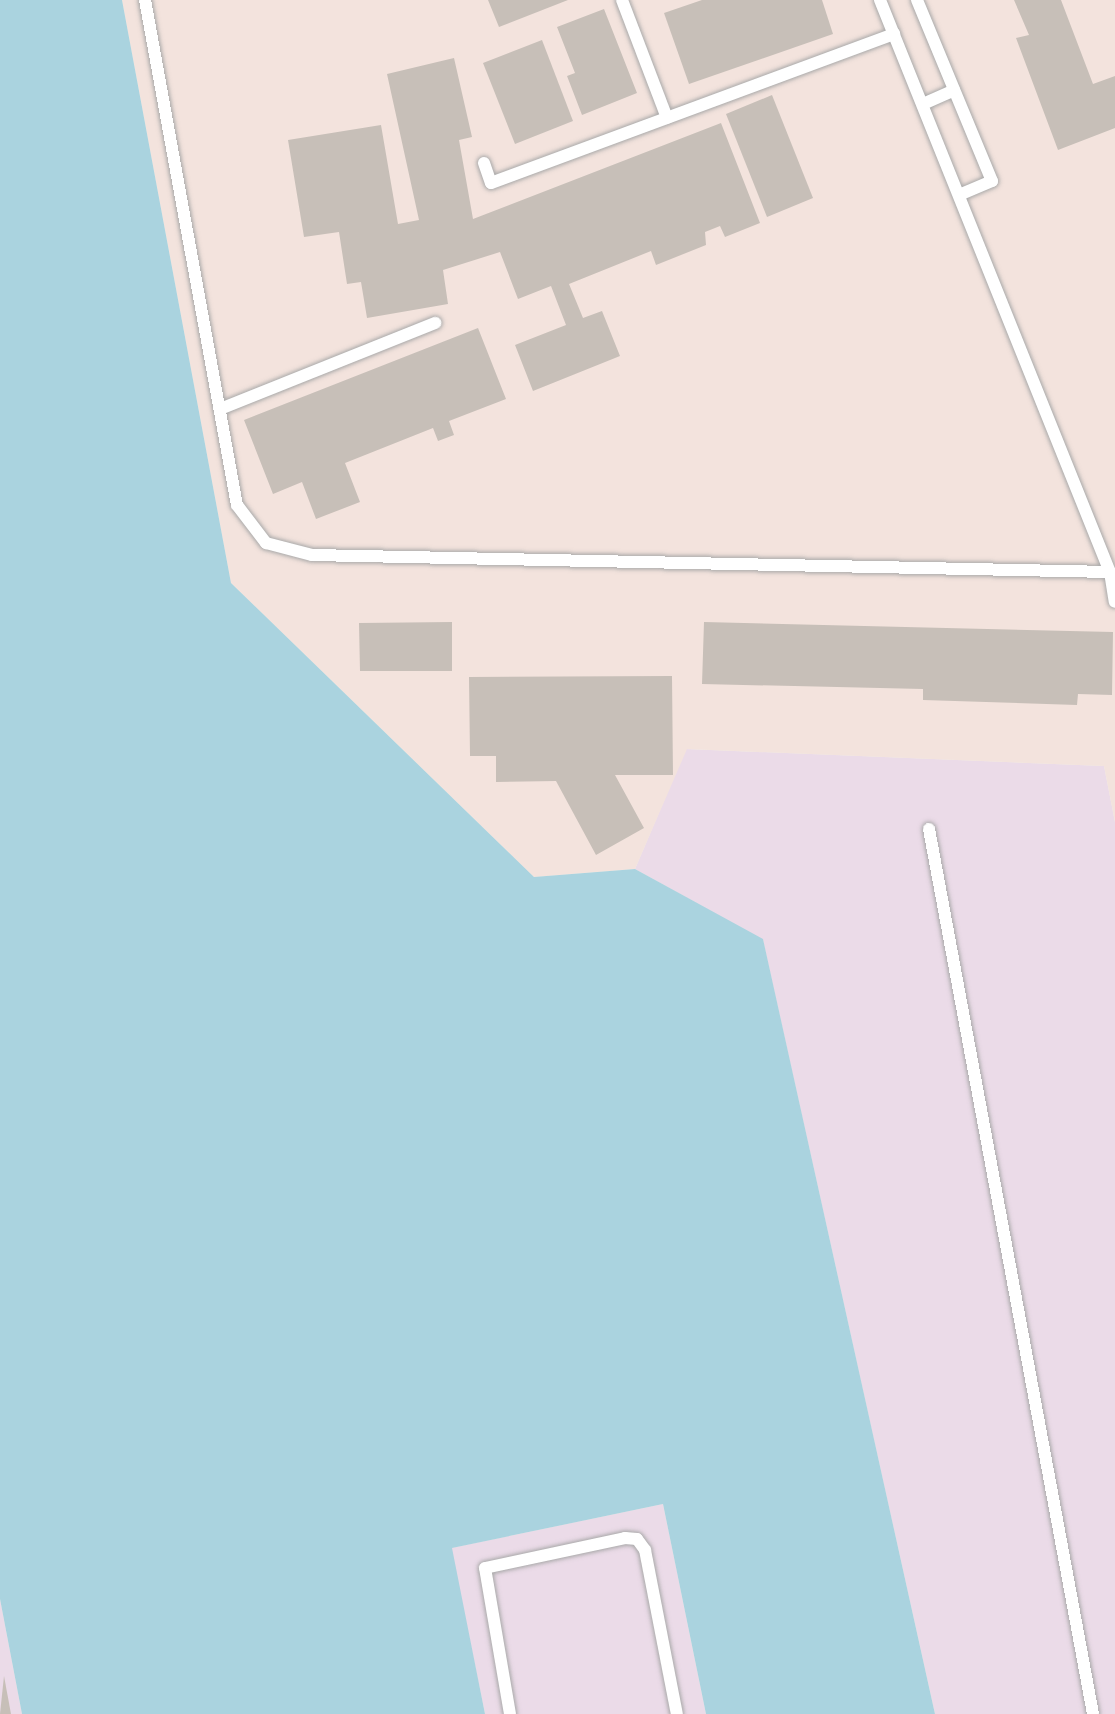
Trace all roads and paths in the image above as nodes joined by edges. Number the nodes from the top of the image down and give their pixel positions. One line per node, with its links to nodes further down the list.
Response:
1 (145, 0): 12 (lane)
2 (622, 0): 8 (lane)
3 (917, 0): 6 (lane)
4 (884, 1): 5 (lane)
5 (894, 34): 7 (lane); 8 (lane)
6 (954, 90): 7 (lane); 10 (lane)
7 (923, 105): 10 (lane)
8 (667, 118): 9 (lane)
9 (484, 163)
10 (961, 194): 13 (lane)
11 (435, 322): 12 (lane)
12 (220, 409): 13 (lane)
13 (1110, 572): 14 (lane)
14 (1115, 602)
15 (929, 830): 18 (lane)
16 (510, 1714): 17 (lane)
17 (678, 1714)
18 (1093, 1714)

